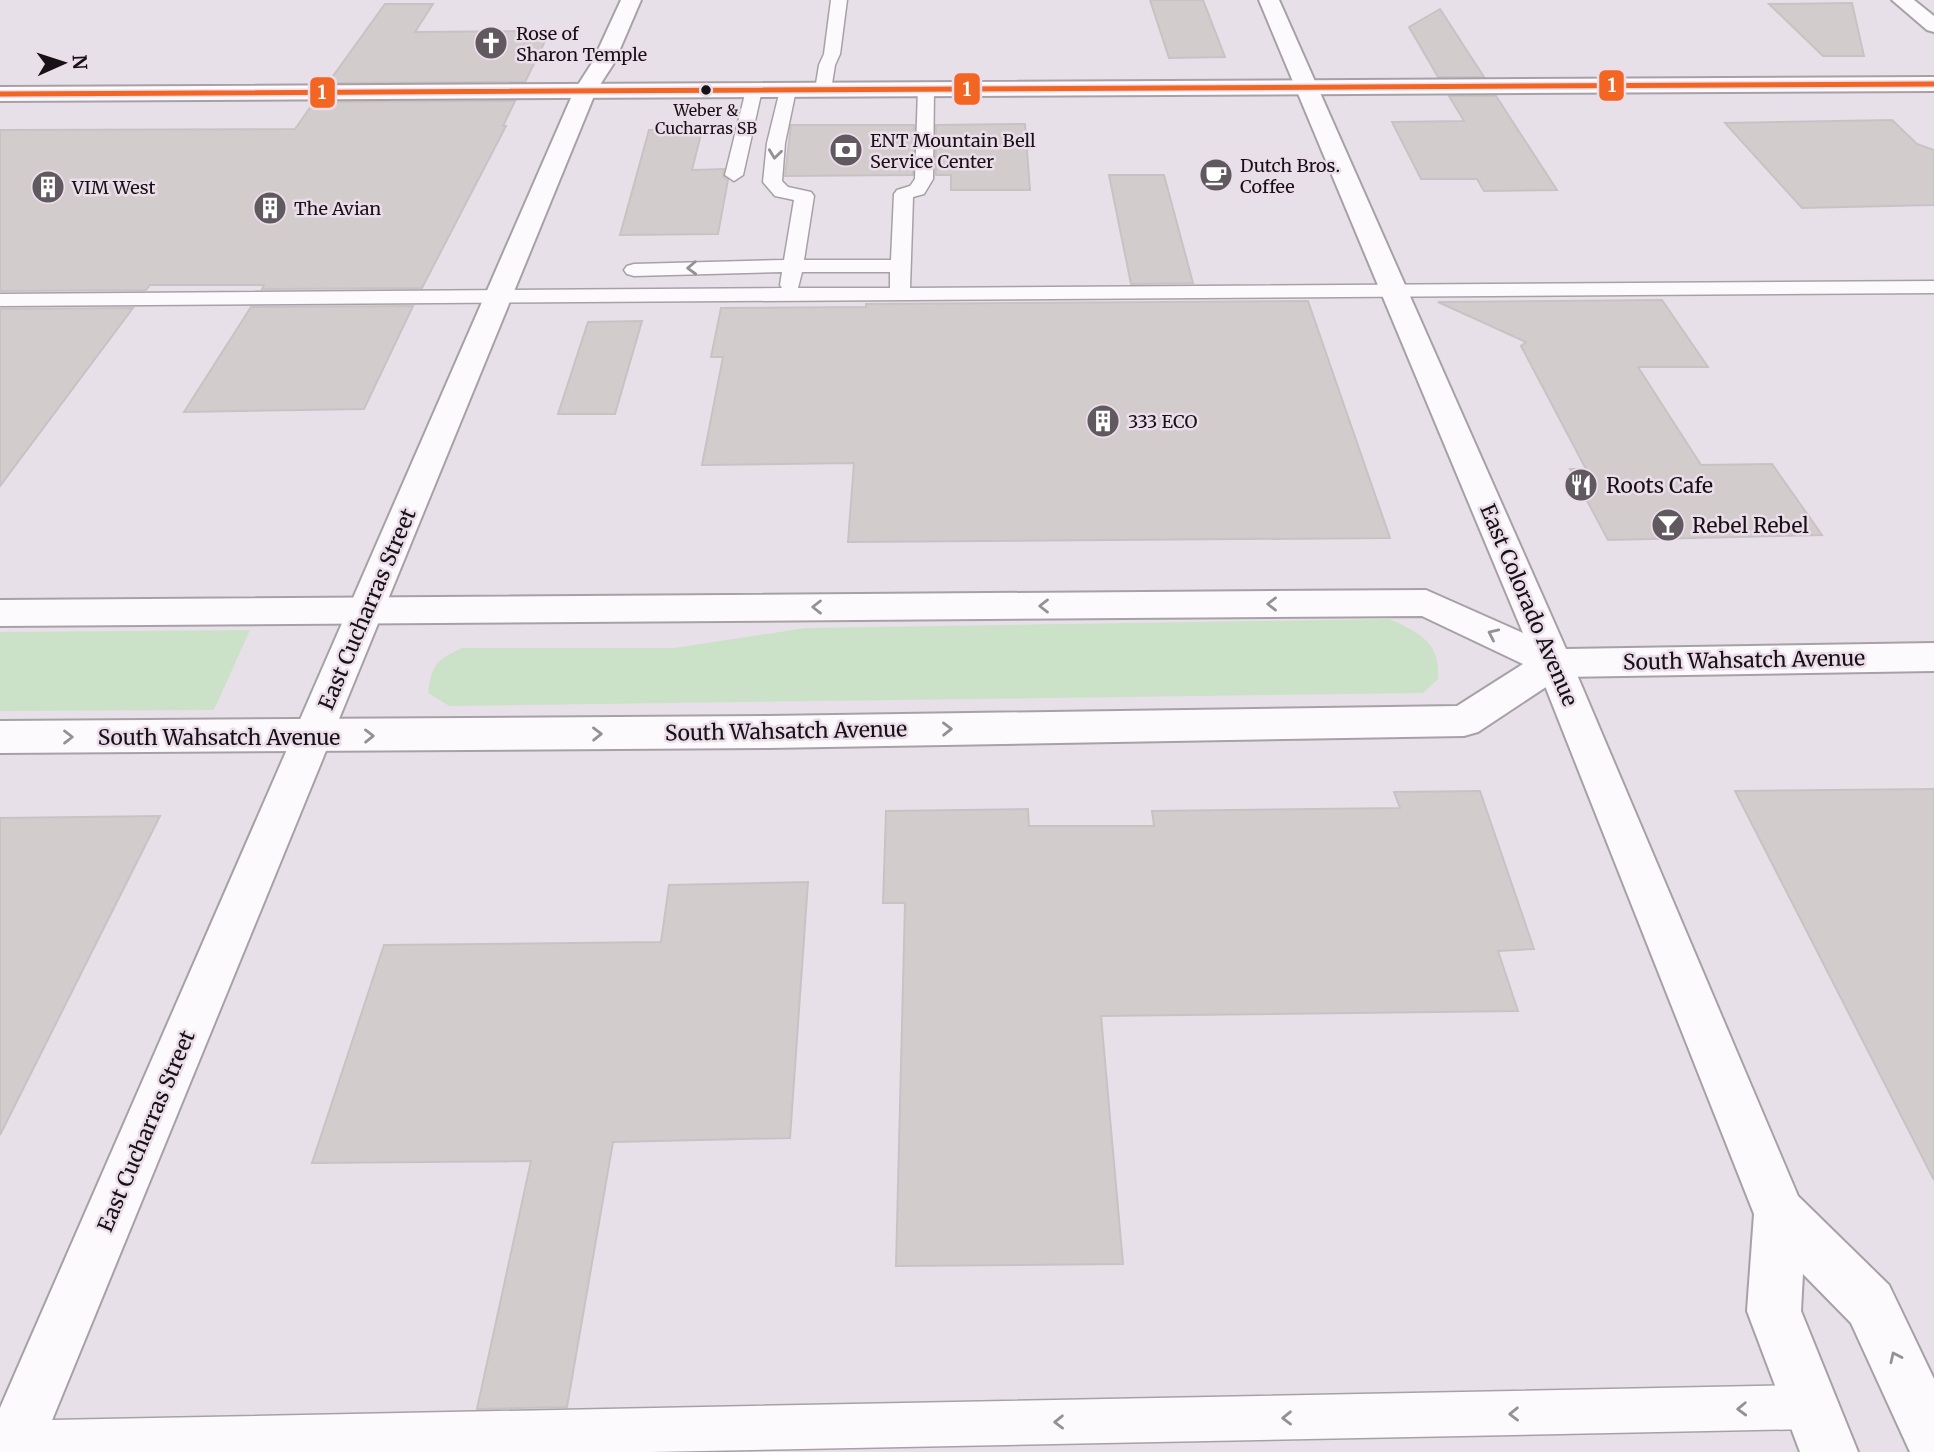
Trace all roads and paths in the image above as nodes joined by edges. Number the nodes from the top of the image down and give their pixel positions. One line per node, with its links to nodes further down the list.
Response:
1 (631, 0): 12 (main road, East Cucharras Street)
2 (839, 0): 11 (lane)
3 (1269, 0): 7 (main road, East Colorado Avenue)
4 (1902, 0): 5 (main road)
5 (1934, 26)
6 (1934, 84): 7 (main road)
7 (1307, 88): 8 (main road); 18 (main road, East Colorado Avenue)
8 (926, 89): 11 (main road); 15 (lane)
9 (754, 90): 10 (main road); 12 (main road); 14 (lane)
10 (788, 90): 11 (main road); 16 (lane, one-way to 16)
11 (823, 90)
12 (585, 91): 13 (main road); 21 (main road, East Cucharras Street)
13 (0, 94)
14 (734, 175)
15 (901, 266): 16 (lane); 19 (lane)
16 (793, 267): 20 (lane); 22 (lane, one-way to 22)
17 (1934, 287): 18 (lane)
18 (1395, 291): 19 (lane); 27 (main road, East Colorado Avenue)
19 (900, 294): 20 (lane)
20 (788, 296): 22 (lane)
21 (498, 297): 22 (lane); 23 (lane); 24 (main road, East Cucharras Street)
22 (621, 297)
23 (0, 300)
24 (366, 610): 25 (main road, South Wahsatch Avenue); 27 (main road, South Wahsatch Avenue, one-way to 24); 28 (main road, East Cucharras Street)
25 (0, 613)
26 (1934, 657): 27 (main road, South Wahsatch Avenue)
27 (1555, 663): 28 (main road, South Wahsatch Avenue, one-way to 27); 30 (main road, East Colorado Avenue)
28 (313, 736): 29 (main road, South Wahsatch Avenue, one-way to 28); 33 (main road, East Cucharras Street)
29 (0, 737)
30 (1780, 1214): 31 (main road, East Colorado Avenue, one-way to 30); 32 (main road, East Colorado Avenue)
31 (1930, 1426)
32 (1820, 1430): 33 (lane, one-way to 33)
33 (8, 1446)

